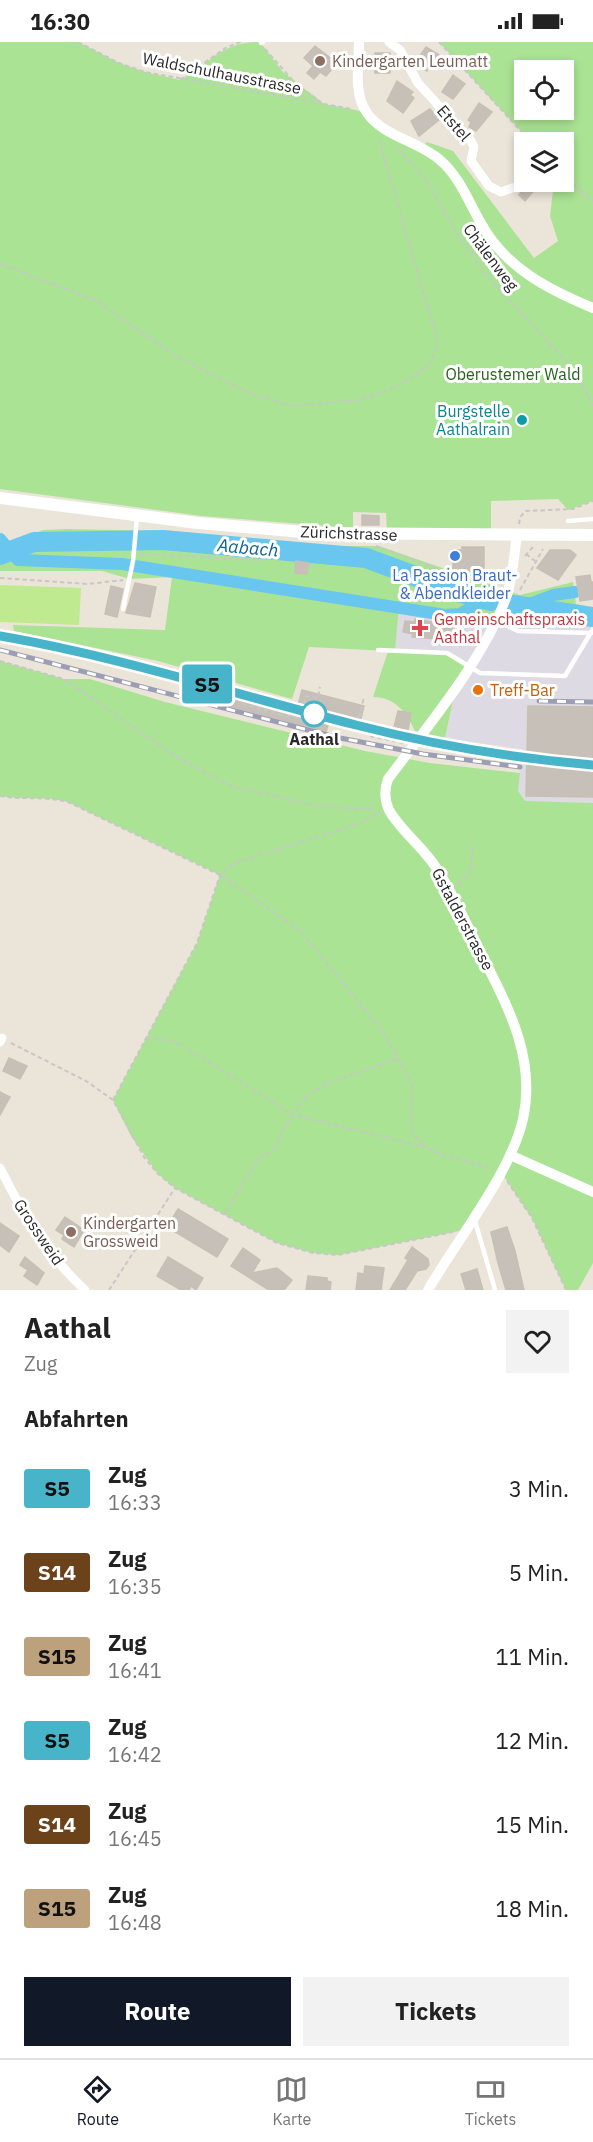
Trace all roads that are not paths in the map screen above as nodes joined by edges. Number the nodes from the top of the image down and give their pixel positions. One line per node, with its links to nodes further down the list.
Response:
1 (359, 42): 4 (street)
2 (389, 42): 3 (street, Etstel)
3 (514, 187)
4 (593, 308)
5 (0, 498): 6 (main road, Zürichstrasse)
6 (137, 514): 9 (main road, Zürichstrasse); 11 (lane)
7 (593, 519): 8 (lane)
8 (568, 521)
9 (517, 534): 10 (main road, Zürichstrasse); 12 (street)
10 (593, 535)
11 (123, 609)
12 (495, 621): 13 (lane); 15 (street)
13 (592, 631): 15 (lane)
14 (378, 650): 15 (lane)
15 (469, 665): 16 (street, Gstalderstrasse)
16 (510, 1155): 18 (street); 19 (street, Gstalderstrasse)
17 (0, 1168): 20 (street, Grossweid)
18 (593, 1192)
19 (474, 1217): 21 (street, Gstalderstrasse); 22 (lane)
20 (85, 1290)
21 (428, 1290)
22 (495, 1290)

